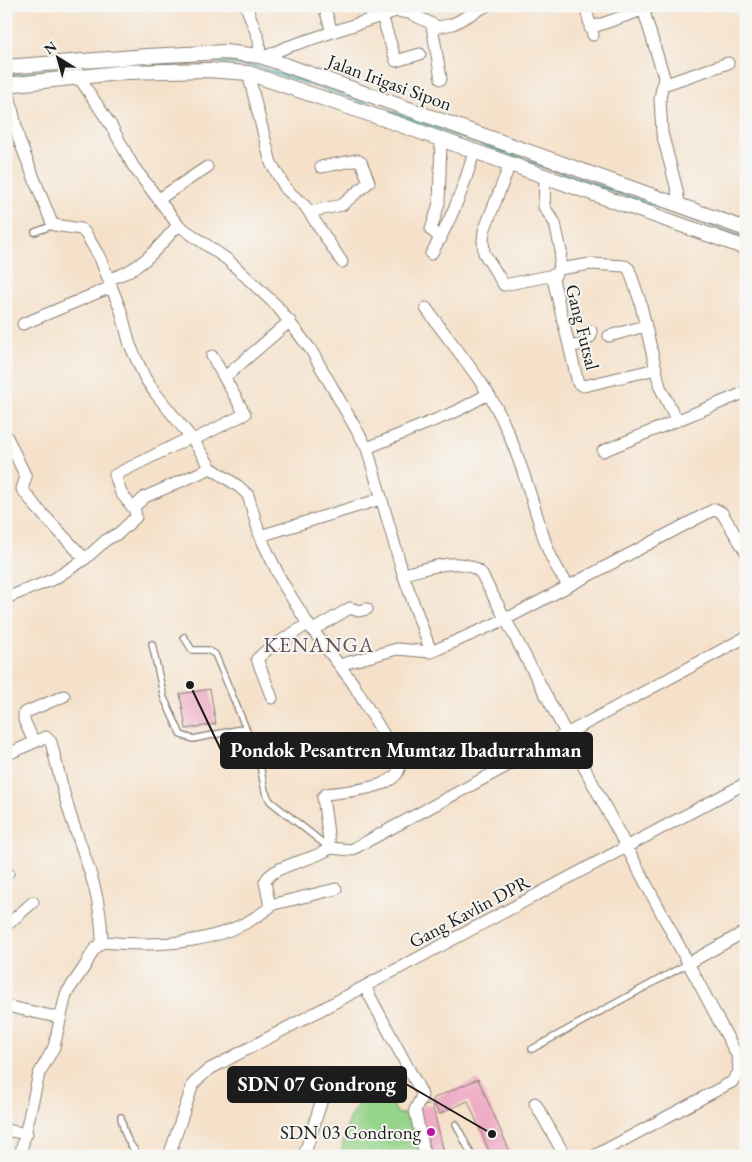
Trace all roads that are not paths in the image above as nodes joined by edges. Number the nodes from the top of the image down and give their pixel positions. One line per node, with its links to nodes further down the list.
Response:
1 (246, 6): 10 (street)
2 (324, 6): 8 (street)
3 (486, 6): 7 (street)
4 (585, 6): 5 (street)
5 (648, 8): 17 (street)
6 (382, 16): 7 (street); 8 (street); 9 (street)
7 (432, 26): 15 (street)
8 (332, 32): 10 (street)
9 (420, 54)
10 (262, 56): 12 (street, Jalan Irigasi Sipon); 25 (street, Jalan Irigasi Sipon)
11 (728, 63): 17 (street)
12 (239, 64): 13 (street, Jalan Irigasi Sipon); 14 (street, Jalan Irigasi Sipon); 18 (street, Jalan Irigasi Sipon); 26 (street)
13 (6, 67)
14 (78, 76): 16 (street, Jalan Irigasi Sipon); 24 (street)
15 (441, 79)
16 (7, 85): 27 (street)
17 (662, 85): 25 (street)
18 (441, 141): 19 (street, Jalan Irigasi Sipon); 31 (street)
19 (474, 152): 20 (street, Jalan Irigasi Sipon); 31 (street)
20 (510, 164): 23 (street, Jalan Irigasi Sipon); 35 (street)
21 (207, 167): 24 (street)
22 (321, 167): 26 (street)
23 (545, 176): 32 (street, Jalan Irigasi Sipon); 35 (street, Gang Futsal)
24 (159, 199): 28 (street)
25 (679, 205): 29 (street, Jalan Irigasi Sipon)
26 (309, 212): 34 (street)
27 (54, 225): 30 (lane); 36 (street)
28 (178, 225): 36 (street); 38 (street)
29 (746, 229)
30 (35, 232)
31 (440, 239): 33 (street)
32 (746, 248)
33 (431, 254)
34 (342, 262)
35 (556, 272): 40 (street); 43 (street, Gang Futsal)
36 (110, 283): 39 (street); 51 (street)
37 (426, 308): 48 (street)
38 (290, 321): 46 (street); 52 (street)
39 (23, 324)
40 (645, 326): 42 (street); 45 (street)
41 (591, 331): 43 (street)
42 (609, 336)
43 (570, 347): 45 (street, Gang Futsal)
44 (212, 356): 46 (street)
45 (656, 369): 49 (street)
46 (225, 377): 51 (street)
47 (746, 392): 49 (street)
48 (488, 394): 52 (street); 61 (street)
49 (677, 421): 53 (street)
50 (6, 435): 59 (street)
51 (192, 438): 54 (street); 56 (street)
52 (367, 448): 55 (street)
53 (603, 451)
54 (211, 468): 56 (street); 57 (street)
55 (382, 499): 57 (street); 60 (street)
56 (134, 509): 59 (street)
57 (260, 536): 65 (street)
58 (746, 552): 61 (street)
59 (85, 559): 62 (street)
60 (403, 574): 64 (street); 69 (street)
61 (569, 586): 64 (street)
62 (7, 596)
63 (367, 609): 65 (street)
64 (506, 619): 69 (street); 74 (street)
65 (311, 627): 70 (street); 72 (street)
66 (184, 636): 73 (lane)
67 (746, 637): 74 (street)
68 (152, 644): 73 (lane)
69 (431, 652): 70 (street)
70 (339, 665): 79 (street)
71 (64, 696): 75 (street)
72 (272, 698)
73 (246, 728): 79 (lane)
74 (567, 733): 78 (street); 79 (street)
75 (34, 742): 76 (street); 85 (street)
76 (6, 755)
77 (746, 783): 78 (street, Gang Kavlin DPR)
78 (627, 846): 86 (street); 87 (street, Gang Kavlin DPR)
79 (330, 848): 82 (street)
80 (336, 889): 82 (street)
81 (33, 902): 83 (street)
82 (270, 905): 85 (street)
83 (6, 926)
84 (746, 931): 86 (street)
85 (102, 942): 89 (street)
86 (689, 962): 90 (lane); 91 (street)
87 (365, 987): 100 (street, Gang Kavlin DPR); 102 (street)
88 (6, 1006): 89 (street)
89 (61, 1018): 97 (street)
90 (532, 1049)
91 (741, 1076): 105 (street)
92 (328, 1084): 101 (street)
93 (535, 1103): 104 (street)
94 (122, 1117): 99 (lane)
95 (456, 1124): 103 (lane)
96 (6, 1130): 97 (street)
97 (27, 1134): 98 (street)
98 (20, 1156)
99 (140, 1156)
100 (169, 1156)
101 (304, 1156)
102 (425, 1156)
103 (472, 1156)
104 (565, 1156)
105 (594, 1156)

